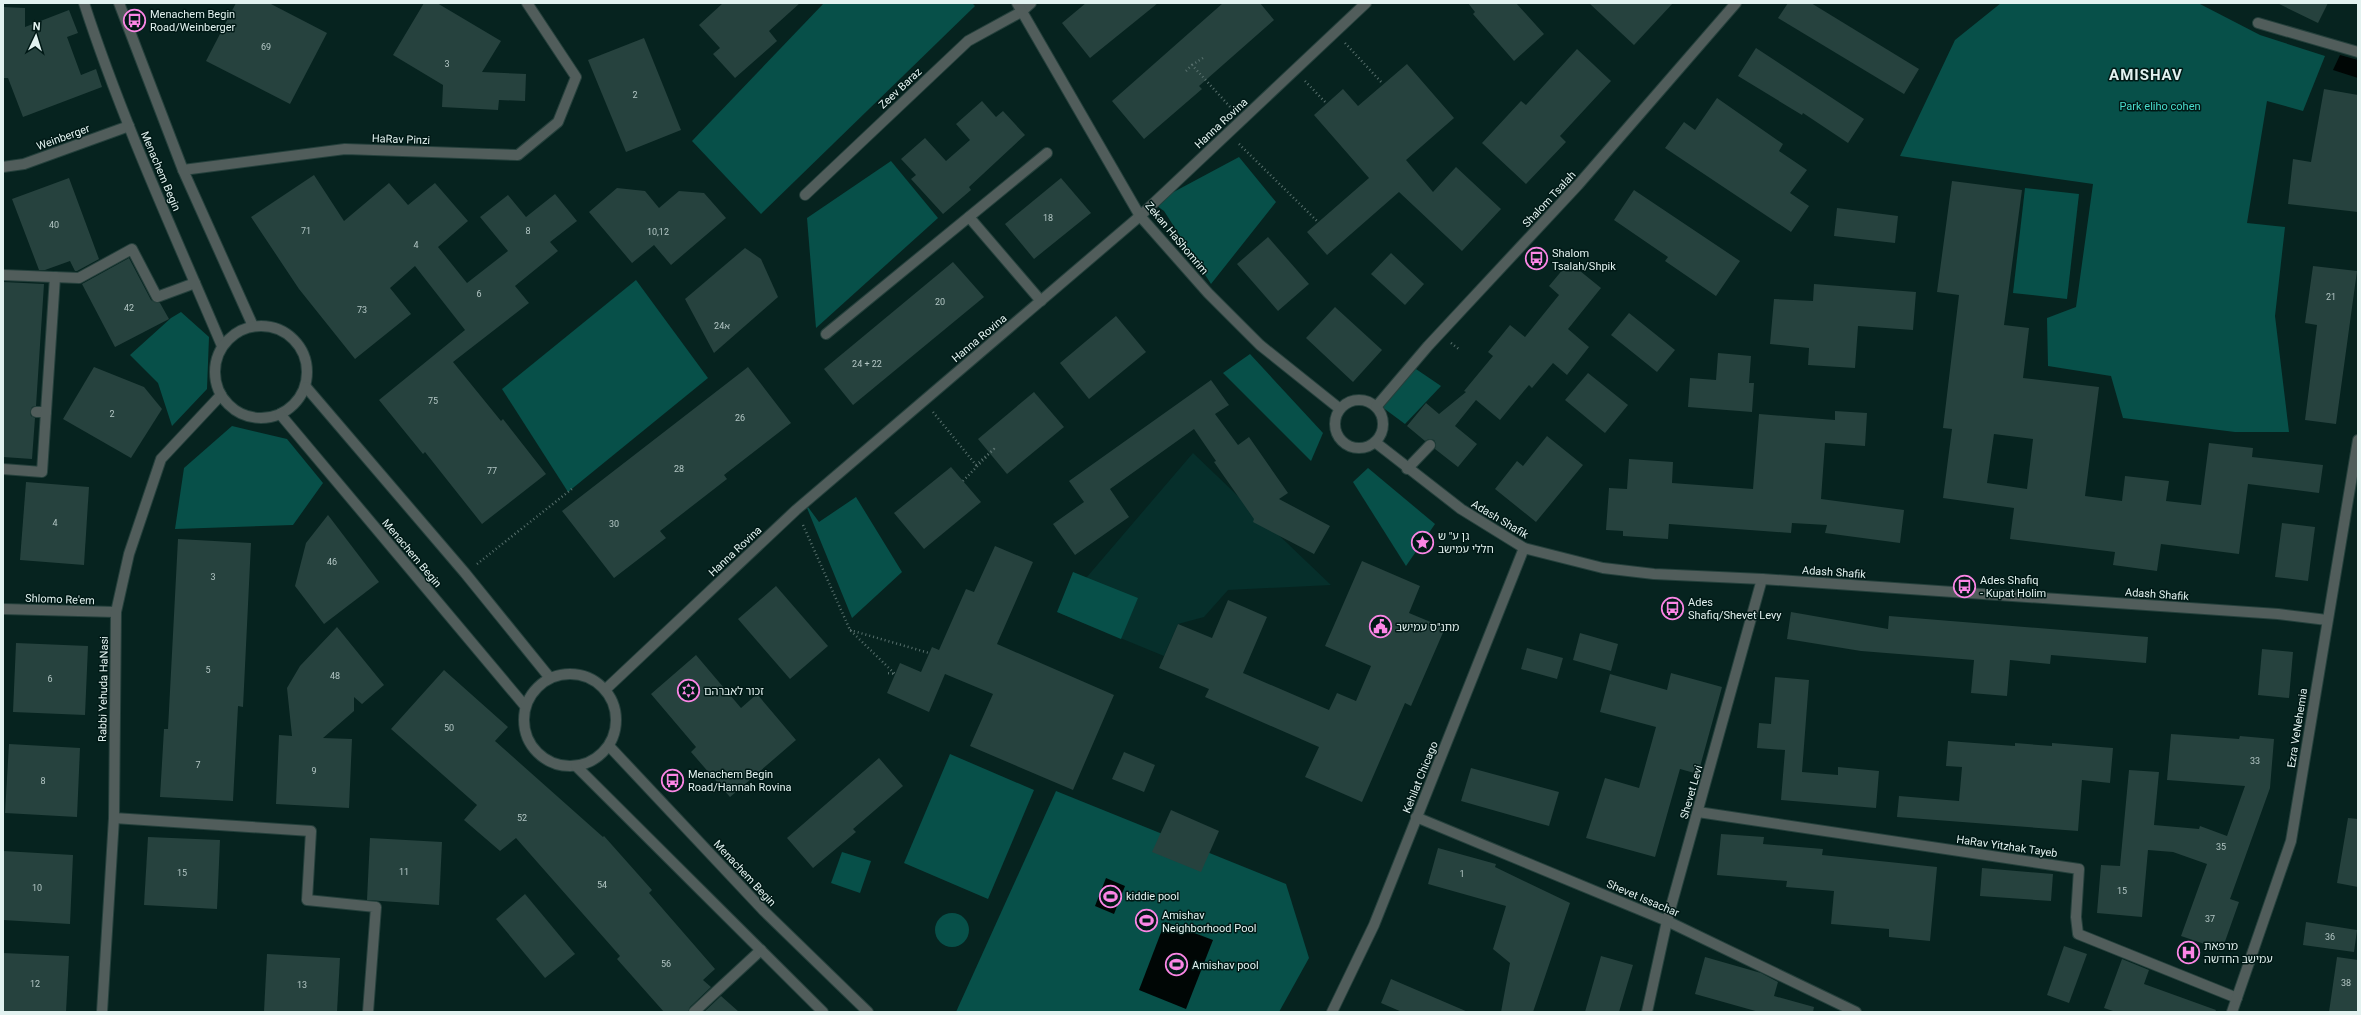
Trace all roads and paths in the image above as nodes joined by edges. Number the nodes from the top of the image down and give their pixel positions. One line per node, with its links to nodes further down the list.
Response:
1 (84, 3): 18 (street, Menachem Begin)
2 (119, 3): 22 (street, Menachem Begin)
3 (527, 3): 22 (street, HaRav Pinzi)
4 (1031, 3): 7 (street, Zeev Baraz)
5 (1366, 3): 9 (street, Hanna Rovina)
6 (1736, 3): 37 (street, Shalom Tsalah)
7 (1019, 8): 23 (street, Zeev Baraz); 24 (street, Zekan HaShomrim)
8 (2258, 23): 10 (street)
9 (1335, 33): 13 (street, Hanna Rovina); 15 (path)
10 (2358, 52)
11 (1203, 58): 12 (path)
12 (1192, 65): 14 (path); 17 (path)
13 (1295, 70): 16 (path); 17 (street, Hanna Rovina)
14 (1186, 71)
15 (1383, 84)
16 (1327, 104)
17 (1242, 120): 19 (street, Hanna Rovina)
18 (129, 126): 21 (street, Weinberger); 29 (street, Menachem Begin)
19 (1228, 134): 24 (street, Hanna Rovina); 26 (path)
20 (1047, 153): 25 (street)
21 (3, 167)
22 (183, 170): 31 (street, Menachem Begin)
23 (805, 195)
24 (1140, 216): 30 (street, Hanna Rovina); 38 (street, Zekan HaShomrim)
25 (969, 217): 30 (street); 32 (street)
26 (1318, 222)
27 (3, 275): 28 (street)
28 (54, 277): 29 (street); 43 (street)
29 (195, 283): 33 (street, Menachem Begin)
30 (1041, 301): 36 (street, Hanna Rovina)
31 (253, 326): 33 (street); 34 (street)
32 (826, 334)
33 (222, 346): 35 (street)
34 (306, 387): 39 (street); 49 (street)
35 (220, 395): 39 (street); 52 (street, Rabbi Yehuda HaNasi)
36 (923, 401): 45 (path); 47 (street, Hanna Rovina)
37 (1376, 407): 38 (street); 41 (street)
38 (1340, 410): 41 (street)
39 (280, 414): 59 (street, Menachem Begin)
40 (2358, 440): 53 (street, Ezra VeNehemia)
41 (1375, 442): 44 (street, Adash Shafik)
42 (1430, 445): 44 (street)
43 (3, 469)
44 (1407, 469): 48 (street, Adash Shafik)
45 (963, 481)
46 (573, 488): 49 (path)
47 (796, 510): 54 (path); 58 (street, Hanna Rovina)
48 (1524, 548): 50 (street, Adash Shafik); 63 (street, Kehilat Chicago)
49 (465, 573): 57 (street)
50 (1762, 579): 53 (street, Adash Shafik); 62 (street, Shevet Levi)
51 (3, 609): 52 (street, Shlomo Re'em)
52 (116, 612): 64 (street, Rabbi Yehuda HaNasi)
53 (2327, 620): 67 (street, Ezra VeNehemia)
54 (850, 630): 55 (path); 56 (path)
55 (929, 653)
56 (888, 673)
57 (550, 678): 58 (street); 59 (street)
58 (606, 689): 60 (street)
59 (525, 706): 61 (street)
60 (609, 746): 61 (street); 72 (street, Menachem Begin)
61 (576, 766): 66 (street)
62 (1698, 812): 65 (street, Shevet Levi); 67 (street, HaRav Yitzhak Tayeb)
63 (1416, 817): 65 (street, Shevet Issachar); 73 (street, Kehilat Chicago)
64 (114, 818): 68 (street, Rabbi Yehuda HaNasi); 69 (street)
65 (1667, 921): 74 (street, Shevet Levi); 75 (street, Shevet Issachar)
66 (761, 950): 70 (street); 71 (street)
67 (2237, 998): 76 (street, Ezra VeNehemia)
68 (102, 1012)
69 (368, 1012)
70 (694, 1012)
71 (823, 1012)
72 (868, 1012)
73 (1332, 1012)
74 (1647, 1012)
75 (1856, 1012)
76 (2232, 1012)

